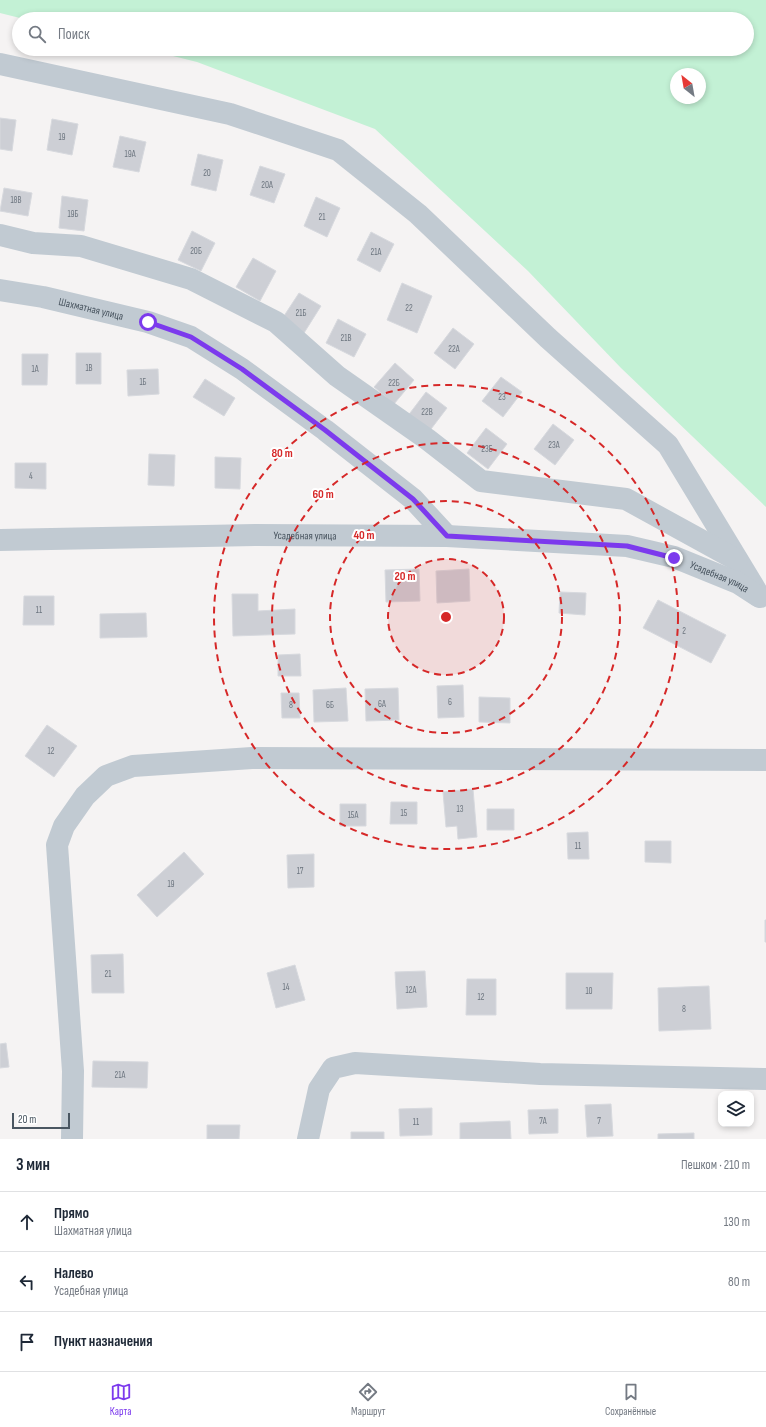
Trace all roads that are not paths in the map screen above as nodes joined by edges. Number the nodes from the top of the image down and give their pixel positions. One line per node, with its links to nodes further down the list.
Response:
1 (0, 64): 6 (street)
2 (0, 235): 6 (street)
3 (0, 290): 4 (street, Шахматная улица)
4 (447, 536): 5 (street, Усадебная улица); 7 (street, Усадебная улица)
5 (0, 540)
6 (737, 560): 7 (street)
7 (763, 599)
8 (766, 760): 10 (street)
9 (766, 1079): 11 (street)
10 (72, 1139)
11 (308, 1139)

